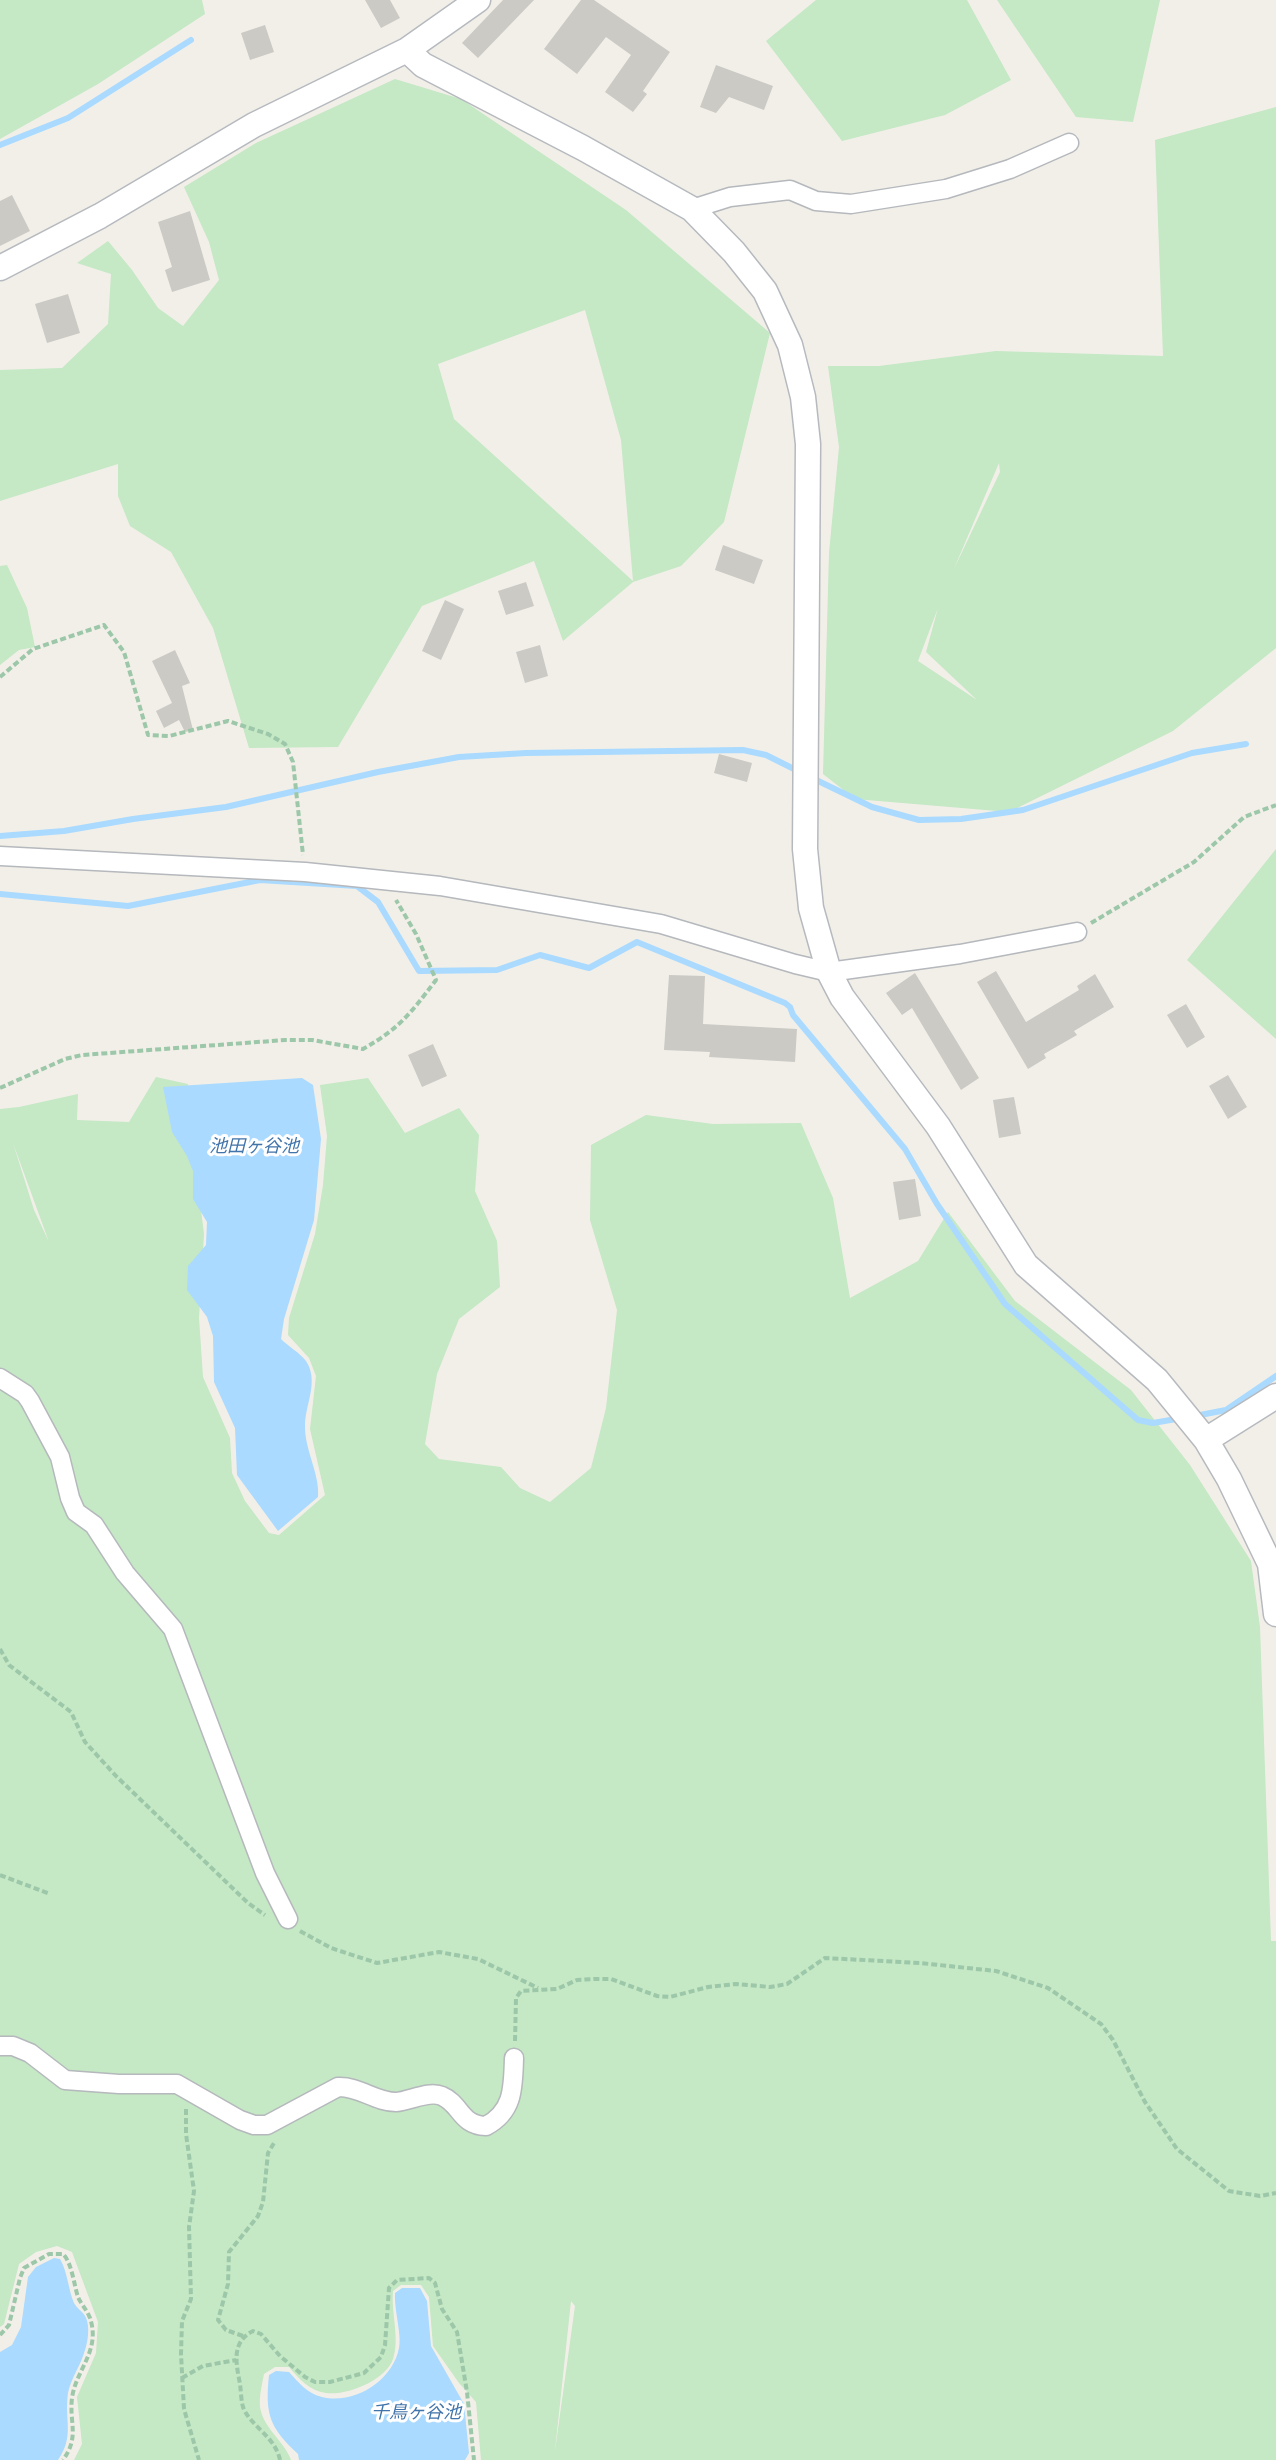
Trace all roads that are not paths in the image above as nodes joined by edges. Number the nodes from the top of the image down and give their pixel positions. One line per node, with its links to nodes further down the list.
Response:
1 (478, 0): 2 (street)
2 (407, 50): 4 (street); 5 (street)
3 (1069, 142): 4 (street)
4 (692, 209): 8 (street)
5 (0, 268)
6 (0, 856): 8 (street)
7 (1077, 932): 8 (street)
8 (829, 972): 11 (street)
9 (0, 1378): 13 (street)
10 (1276, 1396): 11 (street)
11 (1206, 1440): 12 (street)
12 (1276, 1614)
13 (288, 1919)
14 (0, 2046): 15 (street)
15 (514, 2058)

